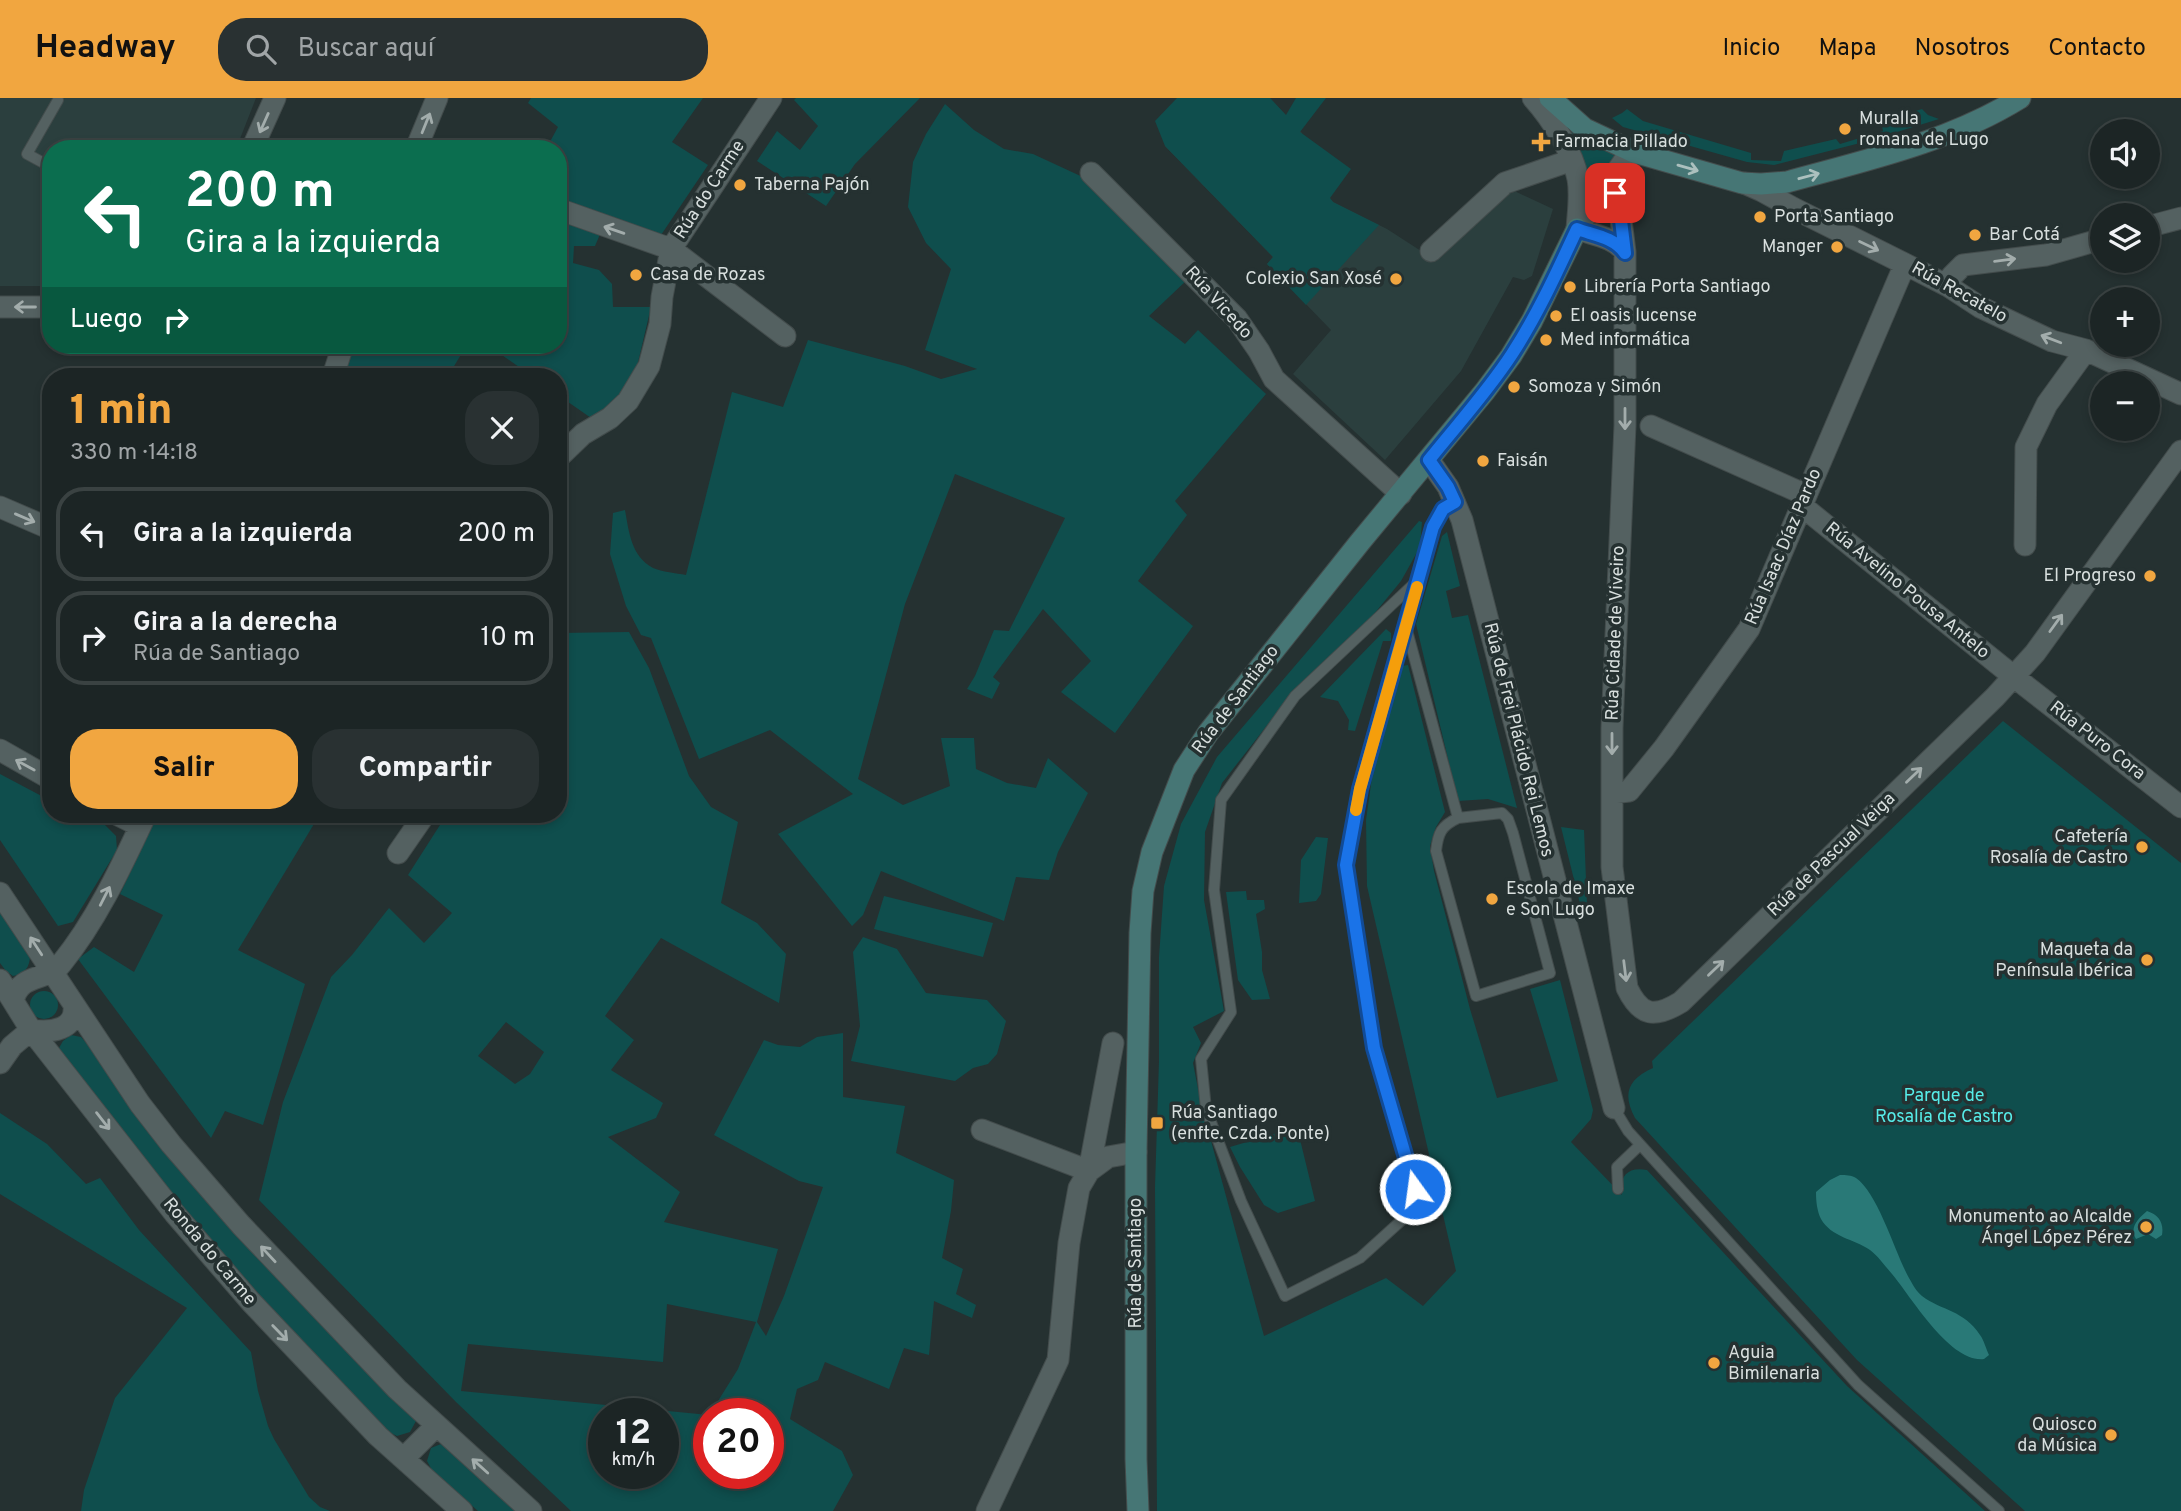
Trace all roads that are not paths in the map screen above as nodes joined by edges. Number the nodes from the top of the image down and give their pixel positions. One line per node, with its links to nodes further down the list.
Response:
1 (275, 98): 7 (street, one-way to 7)
2 (437, 98): 8 (street, one-way to 2)
3 (771, 98): 20 (street, Rúa do Carme)
4 (1547, 98): 9 (street); 10 (street, Rúa de Santiago)
5 (2020, 98): 14 (street, one-way to 5)
6 (58, 100): 11 (lane)
7 (256, 140)
8 (420, 140)
9 (1634, 152): 13 (street, Rúa de Santiago); 14 (street, one-way to 14)
10 (1572, 160): 18 (street, Rúa de Santiago); 21 (street)
11 (42, 162)
12 (1091, 173): 34 (street, Rúa Vicedo)
13 (1614, 176): 18 (street, Rúa de Santiago); 22 (street, Rúa Cidade de Viveiro)
14 (1742, 183): 23 (street, Rúa Recatelo, one-way to 23)
15 (567, 212): 20 (street, one-way to 15)
16 (2181, 218): 17 (street)
17 (2160, 224)
18 (1577, 229): 22 (street); 33 (street, Rúa de Santiago)
19 (2090, 242): 24 (street, one-way to 19)
20 (671, 249): 27 (street); 31 (street, Rúa do Carme)
21 (1430, 251)
22 (1625, 253): 45 (street, Rúa Cidade de Viveiro, one-way to 45)
23 (1905, 264): 24 (street, Rúa Recatelo); 35 (street, Rúa Isaac Díaz Pardo)
24 (1948, 286): 28 (street, Rúa Recatelo, one-way to 24)
25 (0, 307): 26 (street, one-way to 25)
26 (42, 307)
27 (785, 336)
28 (2087, 350): 29 (street, Rúa Recatelo); 39 (street)
29 (2181, 394)
30 (1651, 426): 35 (street, Rúa Avelino Pousa Antelo)
31 (567, 449)
32 (2181, 451): 42 (street, Rúa de Pascual Veiga, one-way to 32)
33 (1429, 460): 34 (street, Rúa de Santiago); 36 (street, Rúa de Frei Plácido Rei Lemos)
34 (1401, 494): 63 (street, Rúa de Santiago)
35 (1804, 500): 42 (street, Rúa Avelino Pousa Antelo); 45 (street, Rúa Isaac Díaz Pardo)
36 (1455, 502): 40 (lane); 60 (street, Rúa de Frei Plácido Rei Lemos)
37 (0, 507): 38 (street, one-way to 38)
38 (42, 525)
39 (2025, 545)
40 (1418, 580): 41 (lane); 41 (lane)
41 (1406, 624): 47 (lane)
42 (2013, 676): 46 (street, Rúa Puro Cora); 56 (street, Rúa de Pascual Veiga, one-way to 42)
43 (0, 750): 44 (street, one-way to 43)
44 (42, 774)
45 (1612, 793): 56 (street, Rúa Cidade de Viveiro, one-way to 56)
46 (2181, 807)
47 (1458, 818): 47 (lane)
48 (141, 823): 52 (street, one-way to 48)
49 (419, 823): 50 (street)
50 (398, 853)
51 (0, 893): 52 (street, one-way to 51)
52 (53, 973): 54 (street); 55 (street)
53 (0, 980): 54 (street, Ronda do Carme)
54 (13, 1001): 57 (street, Ronda do Carme)
55 (74, 1005): 57 (street); 66 (street, one-way to 55)
56 (1641, 1008)
57 (31, 1030): 59 (street); 67 (street, Ronda do Carme, one-way to 67)
58 (1113, 1043): 64 (street)
59 (0, 1063)
60 (1615, 1108): 62 (lane)
61 (982, 1130): 64 (street)
62 (1640, 1145): 65 (lane); 72 (lane)
63 (1136, 1152): 64 (street); 71 (street, Rúa de Santiago)
64 (1089, 1171): 70 (street)
65 (1618, 1189)
66 (436, 1426): 67 (street); 69 (street, one-way to 66)
67 (404, 1458): 68 (street, Ronda do Carme)
68 (462, 1511)
69 (531, 1511)
70 (987, 1511)
71 (1138, 1511)
72 (1999, 1511)

